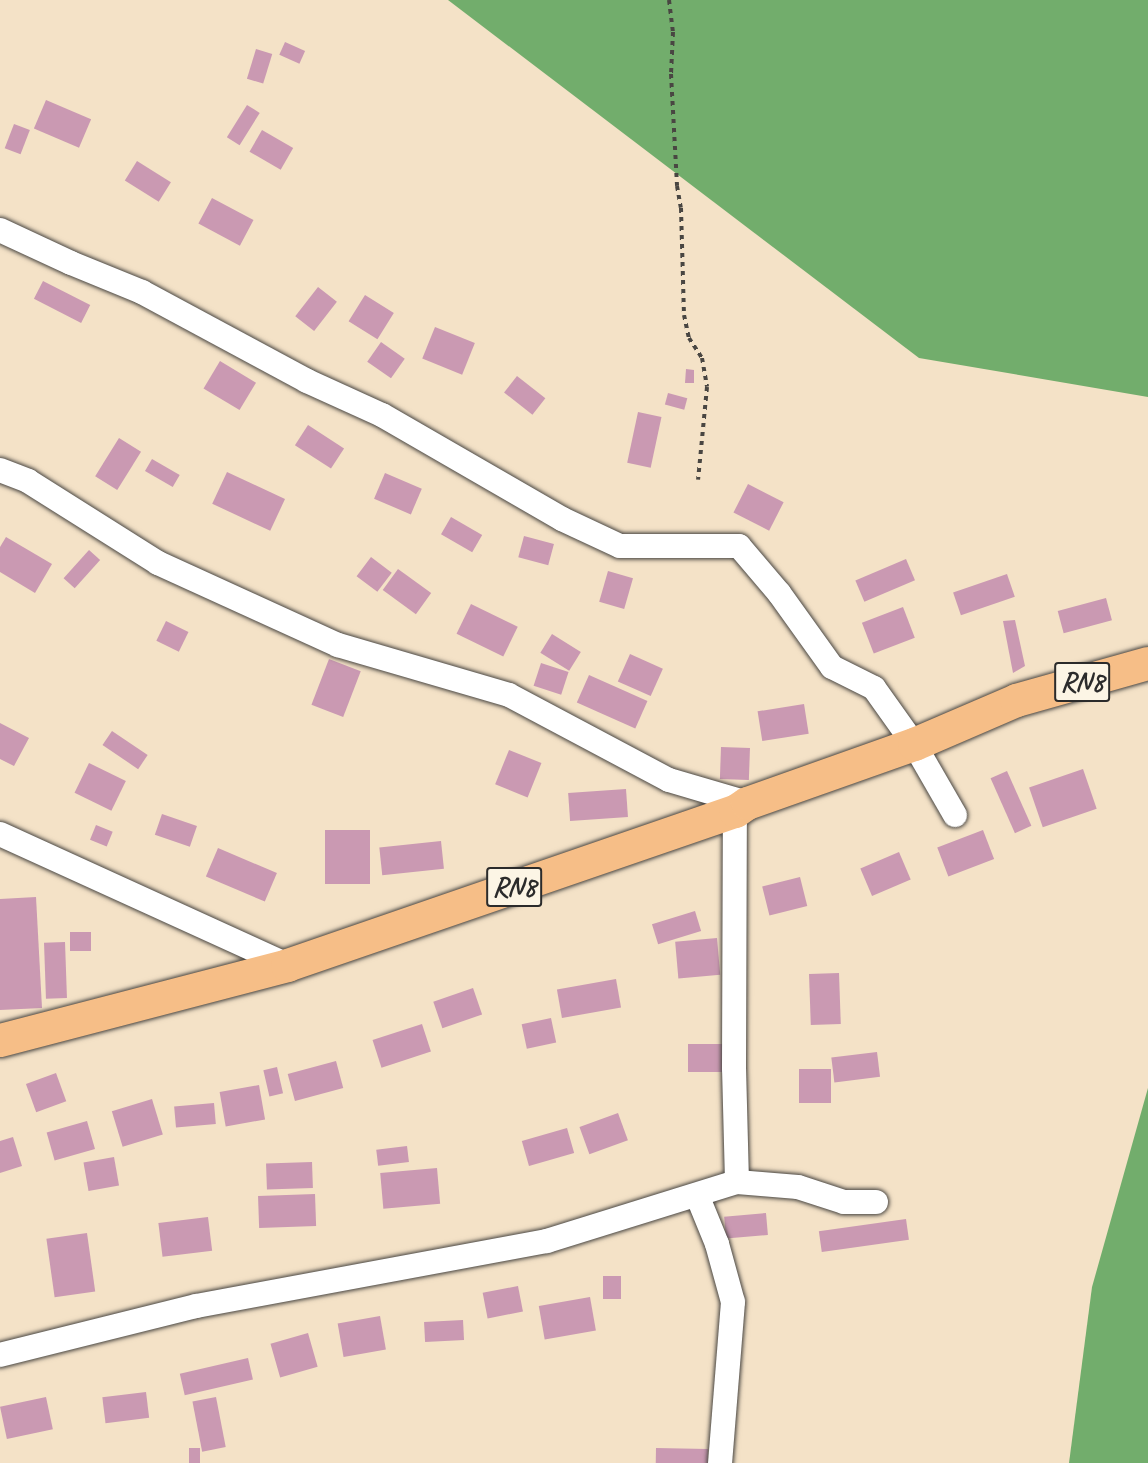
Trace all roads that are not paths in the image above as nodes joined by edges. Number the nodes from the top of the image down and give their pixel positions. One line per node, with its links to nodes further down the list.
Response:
1 (0, 230): 4 (street)
2 (0, 470): 5 (street)
3 (1148, 663): 4 (main road, RN8)
4 (914, 744): 5 (main road, RN8); 6 (street)
5 (741, 807): 8 (main road, RN8); 10 (street)
6 (955, 815)
7 (0, 834): 8 (street)
8 (287, 965): 9 (main road, RN8)
9 (0, 1040)
10 (737, 1182): 11 (street); 12 (street)
11 (697, 1195): 13 (street); 14 (street)
12 (876, 1202)
13 (0, 1355)
14 (720, 1463)

